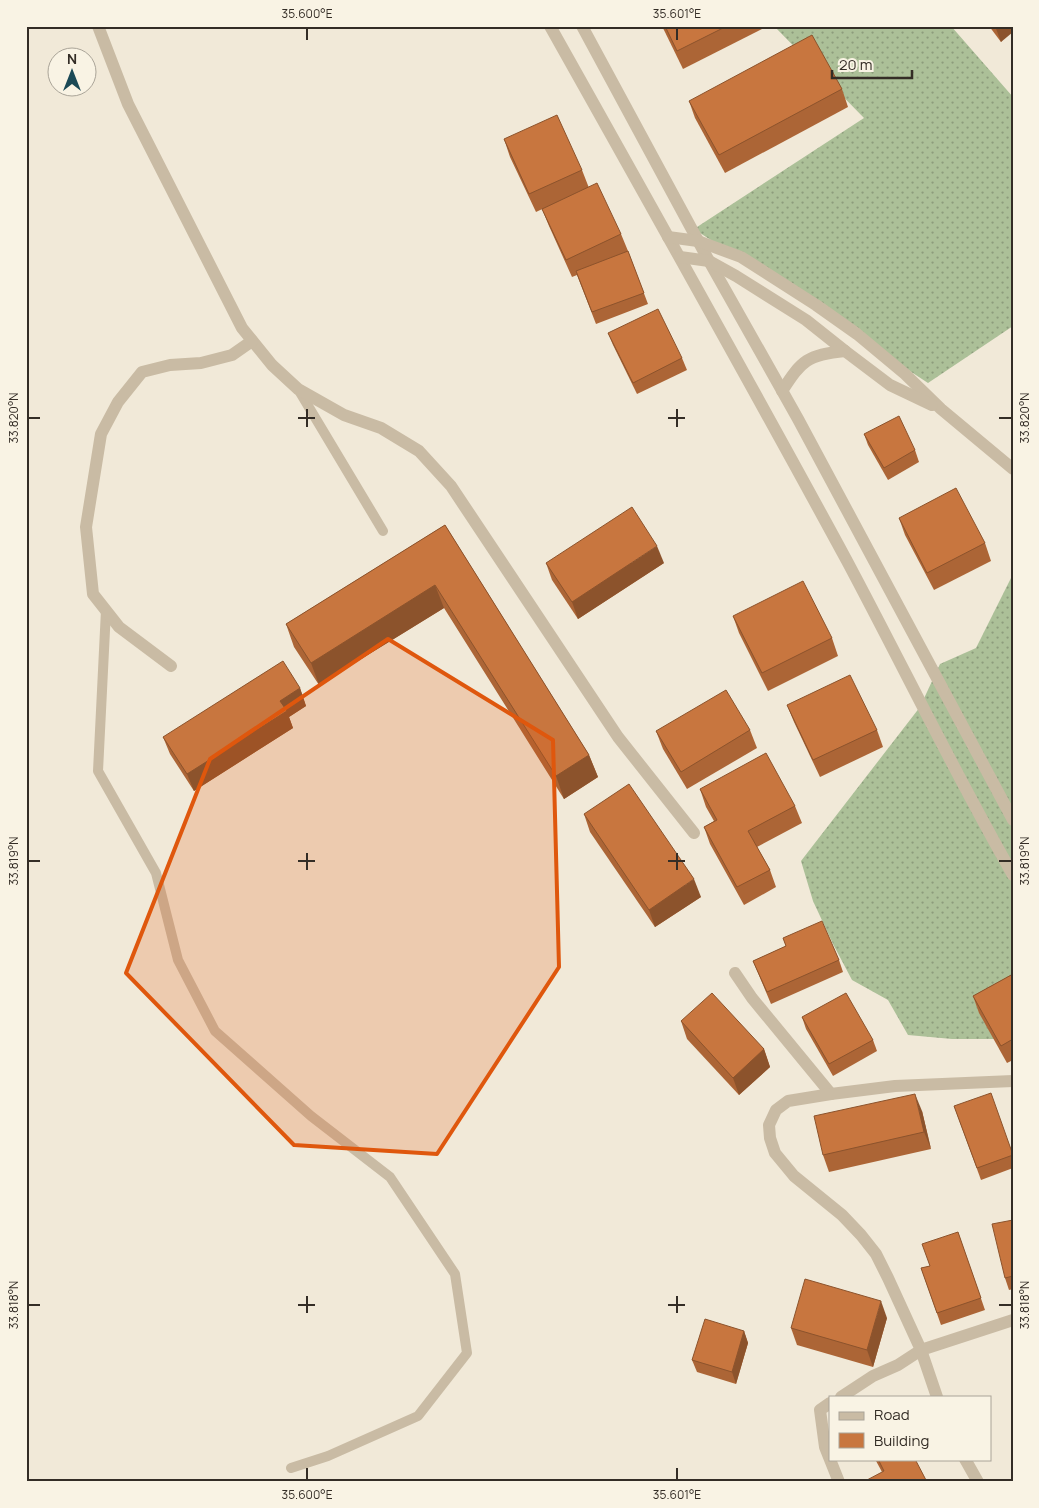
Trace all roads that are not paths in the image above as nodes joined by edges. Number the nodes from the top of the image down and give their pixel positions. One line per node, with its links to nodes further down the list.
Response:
1 (98, 26): 8 (street)
2 (550, 26): 4 (street)
3 (582, 26): 5 (street)
4 (668, 237): 5 (street); 6 (street)
5 (698, 242): 7 (street); 12 (street)
6 (680, 257): 7 (street); 19 (street)
7 (708, 260): 9 (street); 11 (street)
8 (252, 341): 10 (street); 15 (street)
9 (845, 351): 11 (street); 12 (street)
10 (298, 389): 14 (lane); 18 (street)
11 (782, 391): 17 (street)
12 (940, 409): 13 (street)
13 (1013, 469)
14 (383, 531)
15 (106, 610): 16 (street); 31 (lane)
16 (171, 666)
17 (1013, 820)
18 (694, 833)
19 (1013, 875)
20 (735, 974): 22 (street)
21 (1013, 1081): 22 (street)
22 (831, 1094): 24 (street)
23 (1013, 1320): 24 (street)
24 (921, 1350): 25 (street); 26 (street)
25 (842, 1396)
26 (937, 1396)
27 (829, 1404): 28 (street)
28 (829, 1457)
29 (830, 1460): 32 (street)
30 (966, 1460): 33 (street)
31 (291, 1468)
32 (839, 1482)
33 (978, 1482)

